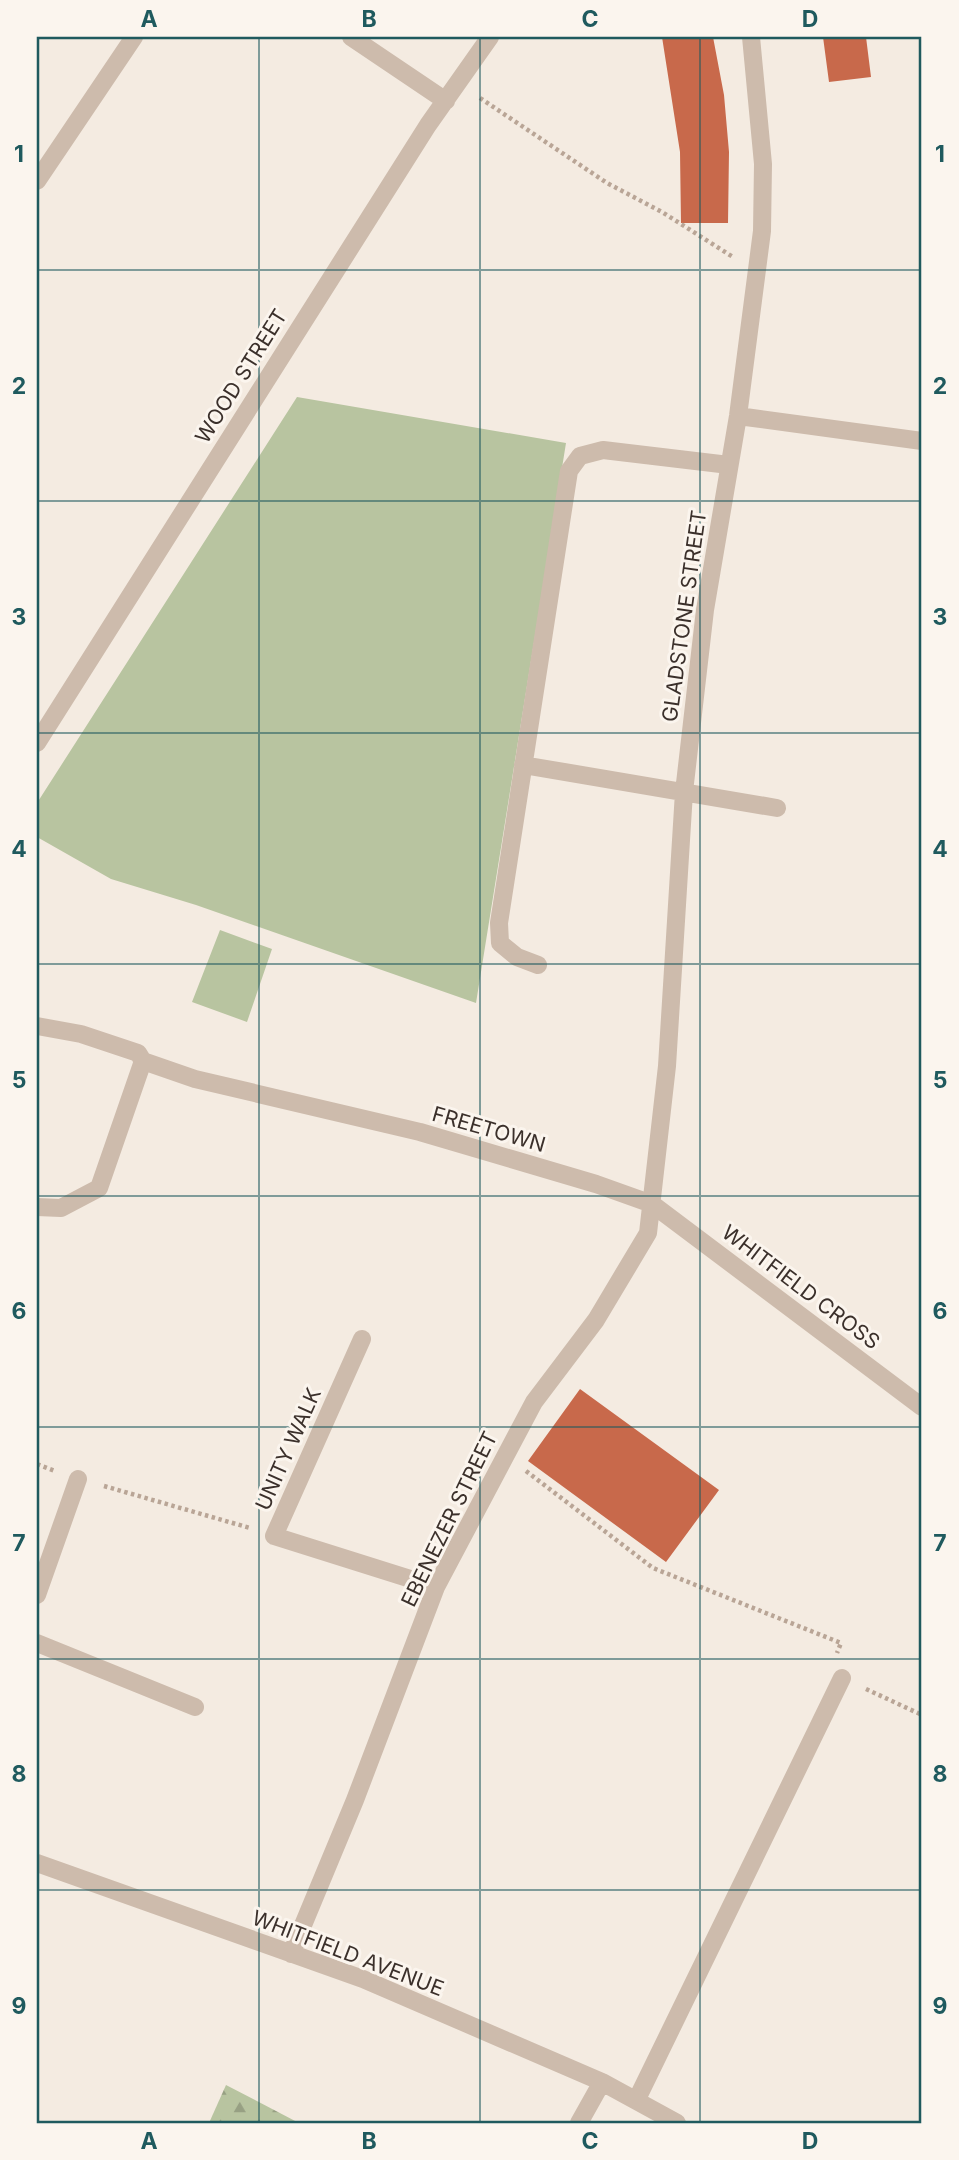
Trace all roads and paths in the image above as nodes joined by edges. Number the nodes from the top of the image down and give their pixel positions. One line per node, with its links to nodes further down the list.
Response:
1 (134, 37): 7 (street)
2 (351, 37): 6 (street)
3 (490, 37): 5 (street, WOOD STREET)
4 (751, 37): 8 (street, GLADSTONE STREET)
5 (460, 84): 6 (street, WOOD STREET); 8 (path)
6 (446, 102): 12 (street, WOOD STREET)
7 (37, 181)
8 (757, 266): 9 (street, GLADSTONE STREET)
9 (738, 416): 10 (street); 11 (street, GLADSTONE STREET)
10 (922, 441)
11 (729, 465): 13 (street); 14 (street, GLADSTONE STREET)
12 (37, 743)
13 (523, 765): 14 (street); 16 (street)
14 (684, 792): 15 (street); 19 (street, GLADSTONE STREET)
15 (777, 808)
16 (538, 965)
17 (37, 1026): 18 (street)
18 (143, 1061): 19 (street, FREETOWN); 20 (street)
19 (652, 1204): 22 (street, WHITFIELD CROSS); 23 (street, EBENEZER STREET)
20 (37, 1207)
21 (362, 1339): 25 (street, UNITY WALK)
22 (922, 1407)
23 (506, 1456): 26 (street, EBENEZER STREET); 29 (path)
24 (78, 1479): 25 (path); 27 (street)
25 (274, 1536): 26 (street, UNITY WALK)
26 (436, 1587): 33 (street, EBENEZER STREET)
27 (37, 1595)
28 (37, 1643): 30 (street)
29 (842, 1678): 31 (path); 35 (street)
30 (195, 1707)
31 (922, 1715)
32 (37, 1863): 33 (street, WHITFIELD AVENUE)
33 (291, 1954): 34 (street, WHITFIELD AVENUE)
34 (602, 2082): 35 (street, WHITFIELD AVENUE); 36 (street)
35 (636, 2099): 37 (street, WHITFIELD AVENUE)
36 (579, 2123)
37 (677, 2123)

